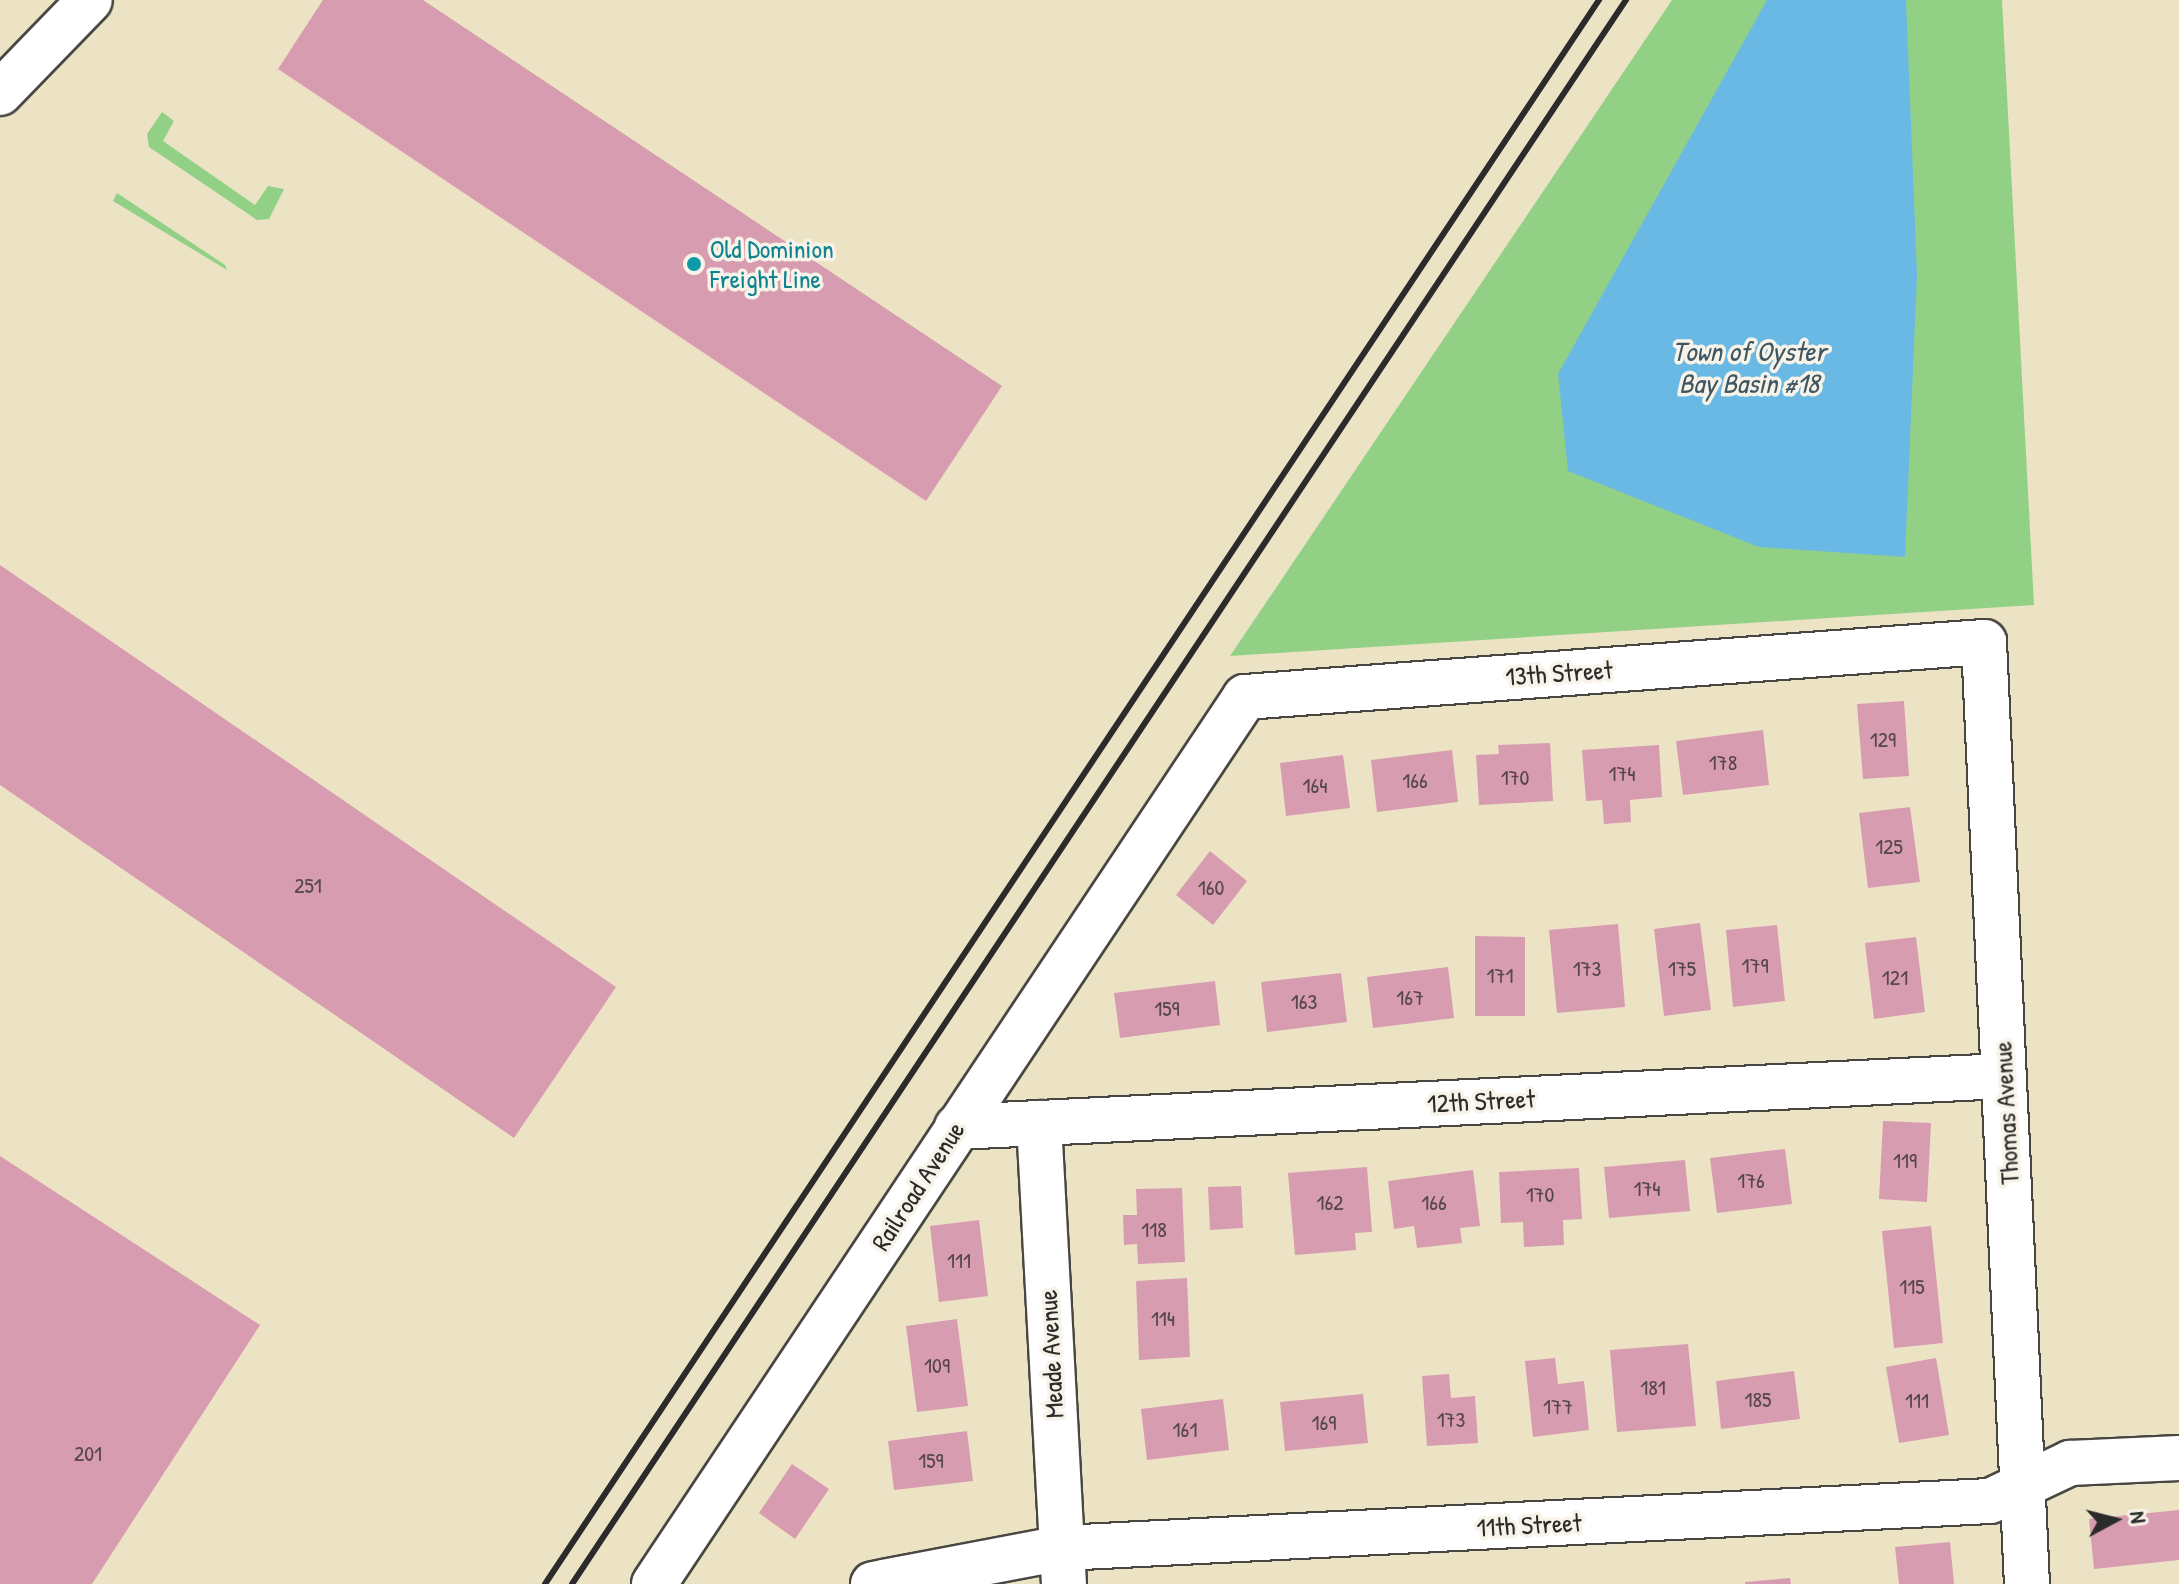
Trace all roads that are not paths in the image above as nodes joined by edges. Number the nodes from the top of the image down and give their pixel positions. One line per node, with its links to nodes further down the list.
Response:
1 (90, 0): 2 (street)
2 (0, 93)
3 (1984, 642): 4 (street, 13th Street); 5 (street, Thomas Avenue)
4 (1182, 788): 7 (street, Railroad Avenue)
5 (2004, 1076): 6 (street, 12th Street); 9 (street, Thomas Avenue)
6 (1039, 1123): 7 (street, 12th Street); 10 (street, Meade Avenue)
7 (957, 1127): 11 (street, Railroad Avenue)
8 (2179, 1458): 9 (street, 11th Street)
9 (2022, 1488): 10 (street, 11th Street); 13 (street, Thomas Avenue)
10 (1063, 1566): 12 (street, 11th Street)
11 (654, 1584)
12 (873, 1584)
13 (2027, 1584)

